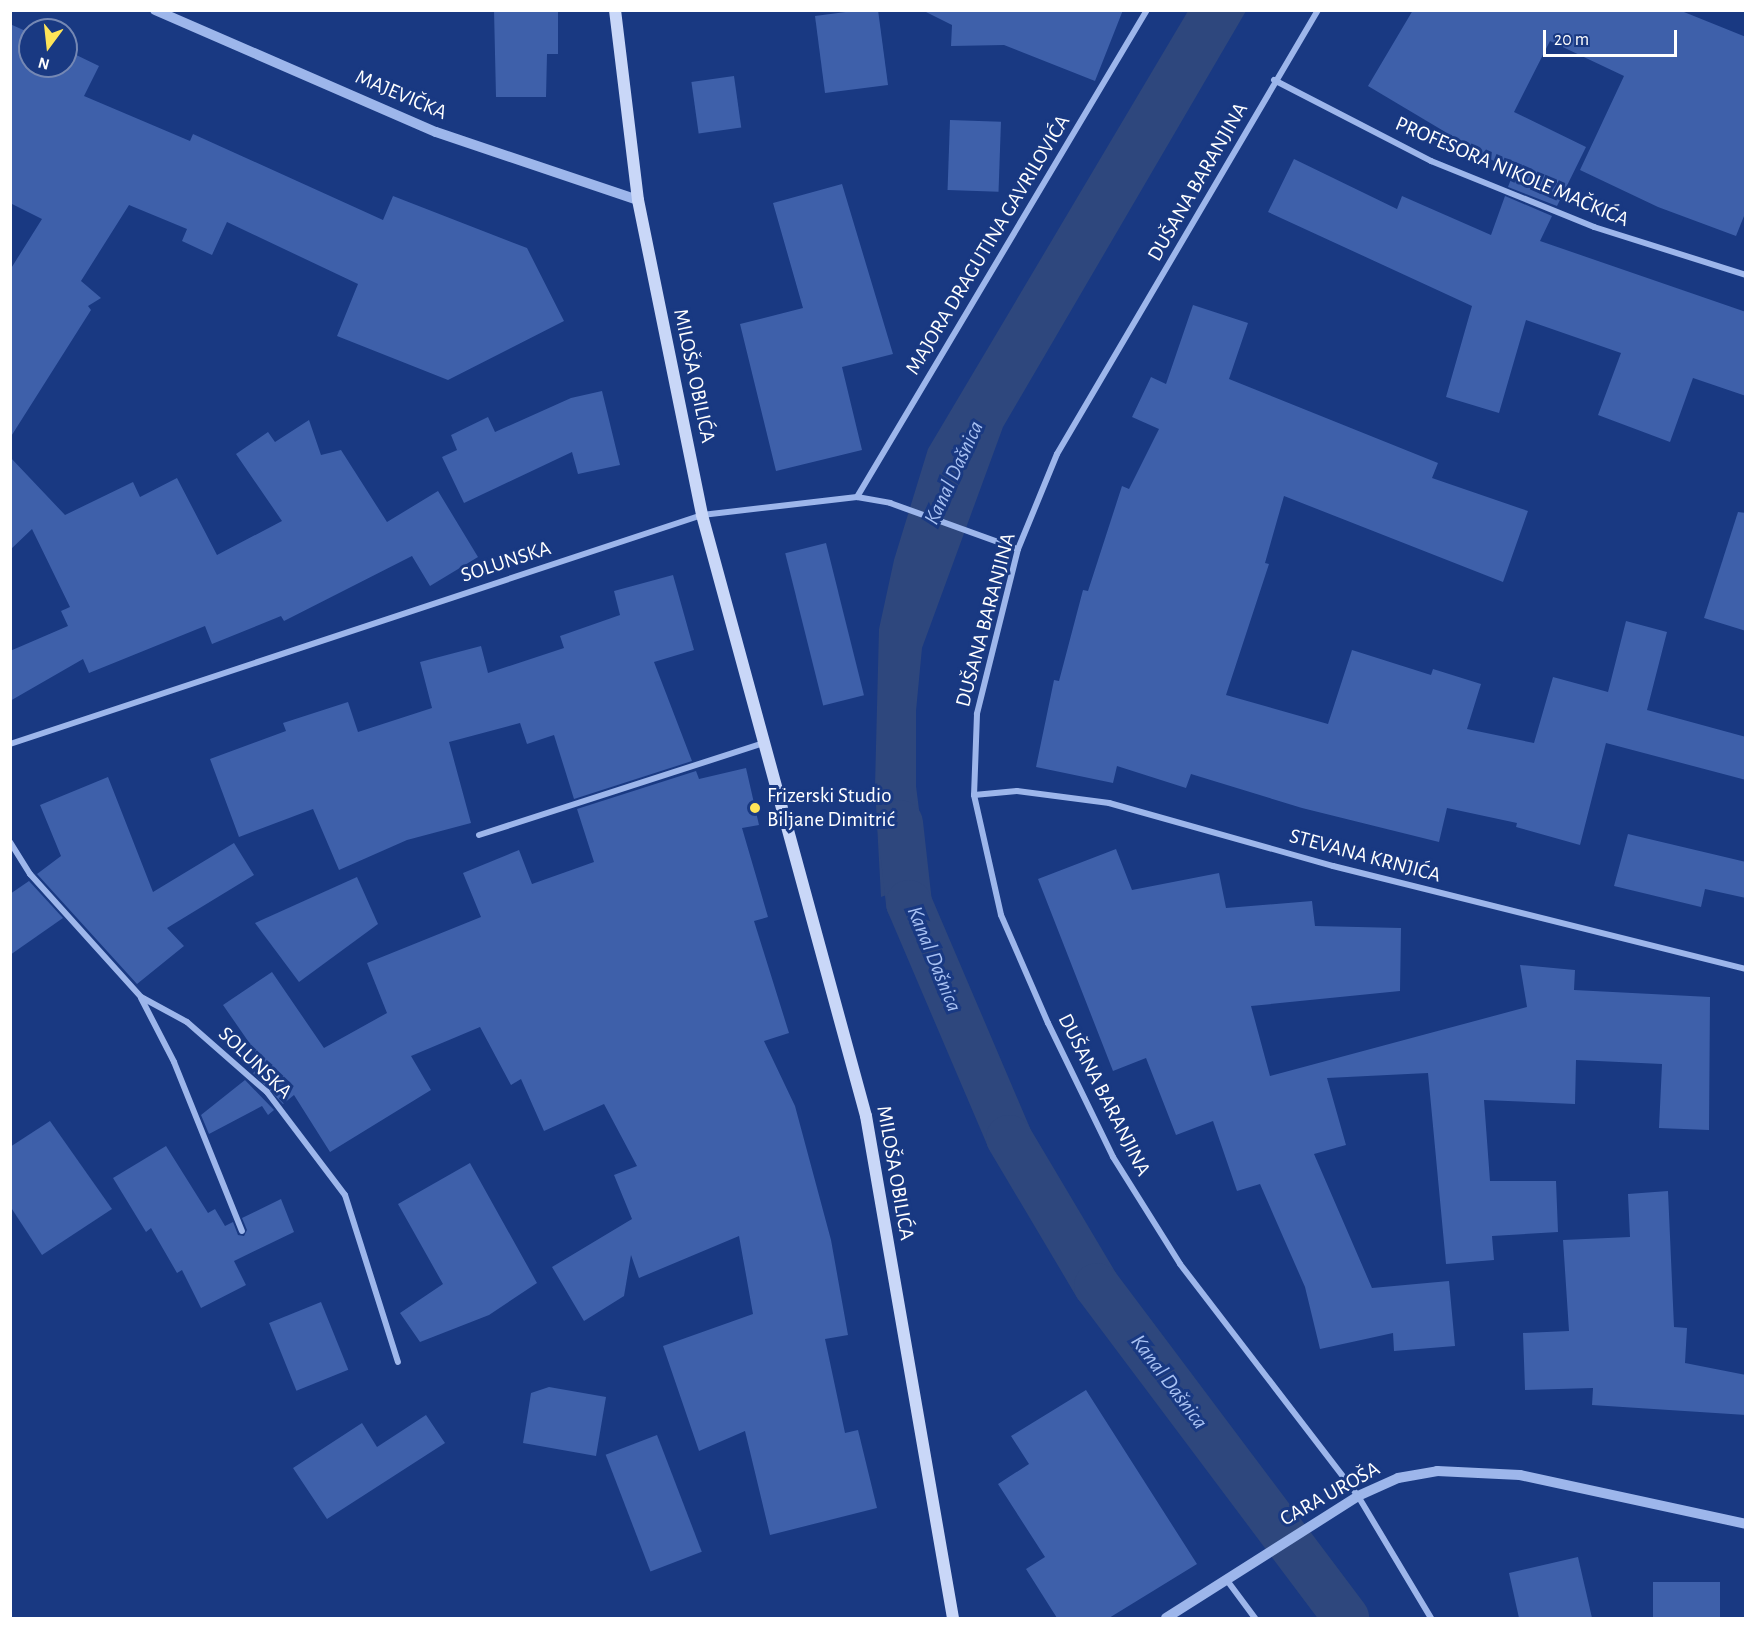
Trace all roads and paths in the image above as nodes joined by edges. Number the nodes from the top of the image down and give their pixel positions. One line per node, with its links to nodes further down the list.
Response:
1 (155, 10): 6 (street, MAJEVIČKA)
2 (615, 10): 6 (main road, MILOŠA OBILIĆA)
3 (1147, 10): 8 (street, MAJORA DRAGUTINA GAVRILOVIĆA)
4 (1318, 10): 5 (street, DUŠANA BARANJINA)
5 (1274, 80): 7 (street, PROFESORA NIKOLE MAČKIĆA); 10 (street, DUŠANA BARANJINA)
6 (638, 200): 9 (main road, MILOŠA OBILIĆA)
7 (1746, 275)
8 (857, 497): 9 (street, SOLUNSKA); 10 (street, SOLUNSKA)
9 (702, 515): 11 (main road, MILOŠA OBILIĆA); 12 (street, SOLUNSKA)
10 (1018, 549): 13 (street, DUŠANA BARANJINA)
11 (764, 743): 14 (street); 23 (main road, MILOŠA OBILIĆA)
12 (10, 744)
13 (974, 795): 16 (street, STEVANA KRNJIĆA); 20 (street, DUŠANA BARANJINA)
14 (479, 835)
15 (10, 842): 17 (street, SOLUNSKA)
16 (1746, 969)
17 (141, 997): 18 (street); 19 (street, SOLUNSKA)
18 (242, 1231)
19 (398, 1362)
20 (1358, 1496): 21 (street, CARA UROŠA); 22 (street, CARA UROŠA); 26 (street, DUŠANA BARANJINA)
21 (1746, 1524)
22 (1229, 1577): 24 (street, CARA UROŠA); 25 (street)
23 (953, 1618)
24 (1166, 1618)
25 (1255, 1618)
26 (1431, 1618)

